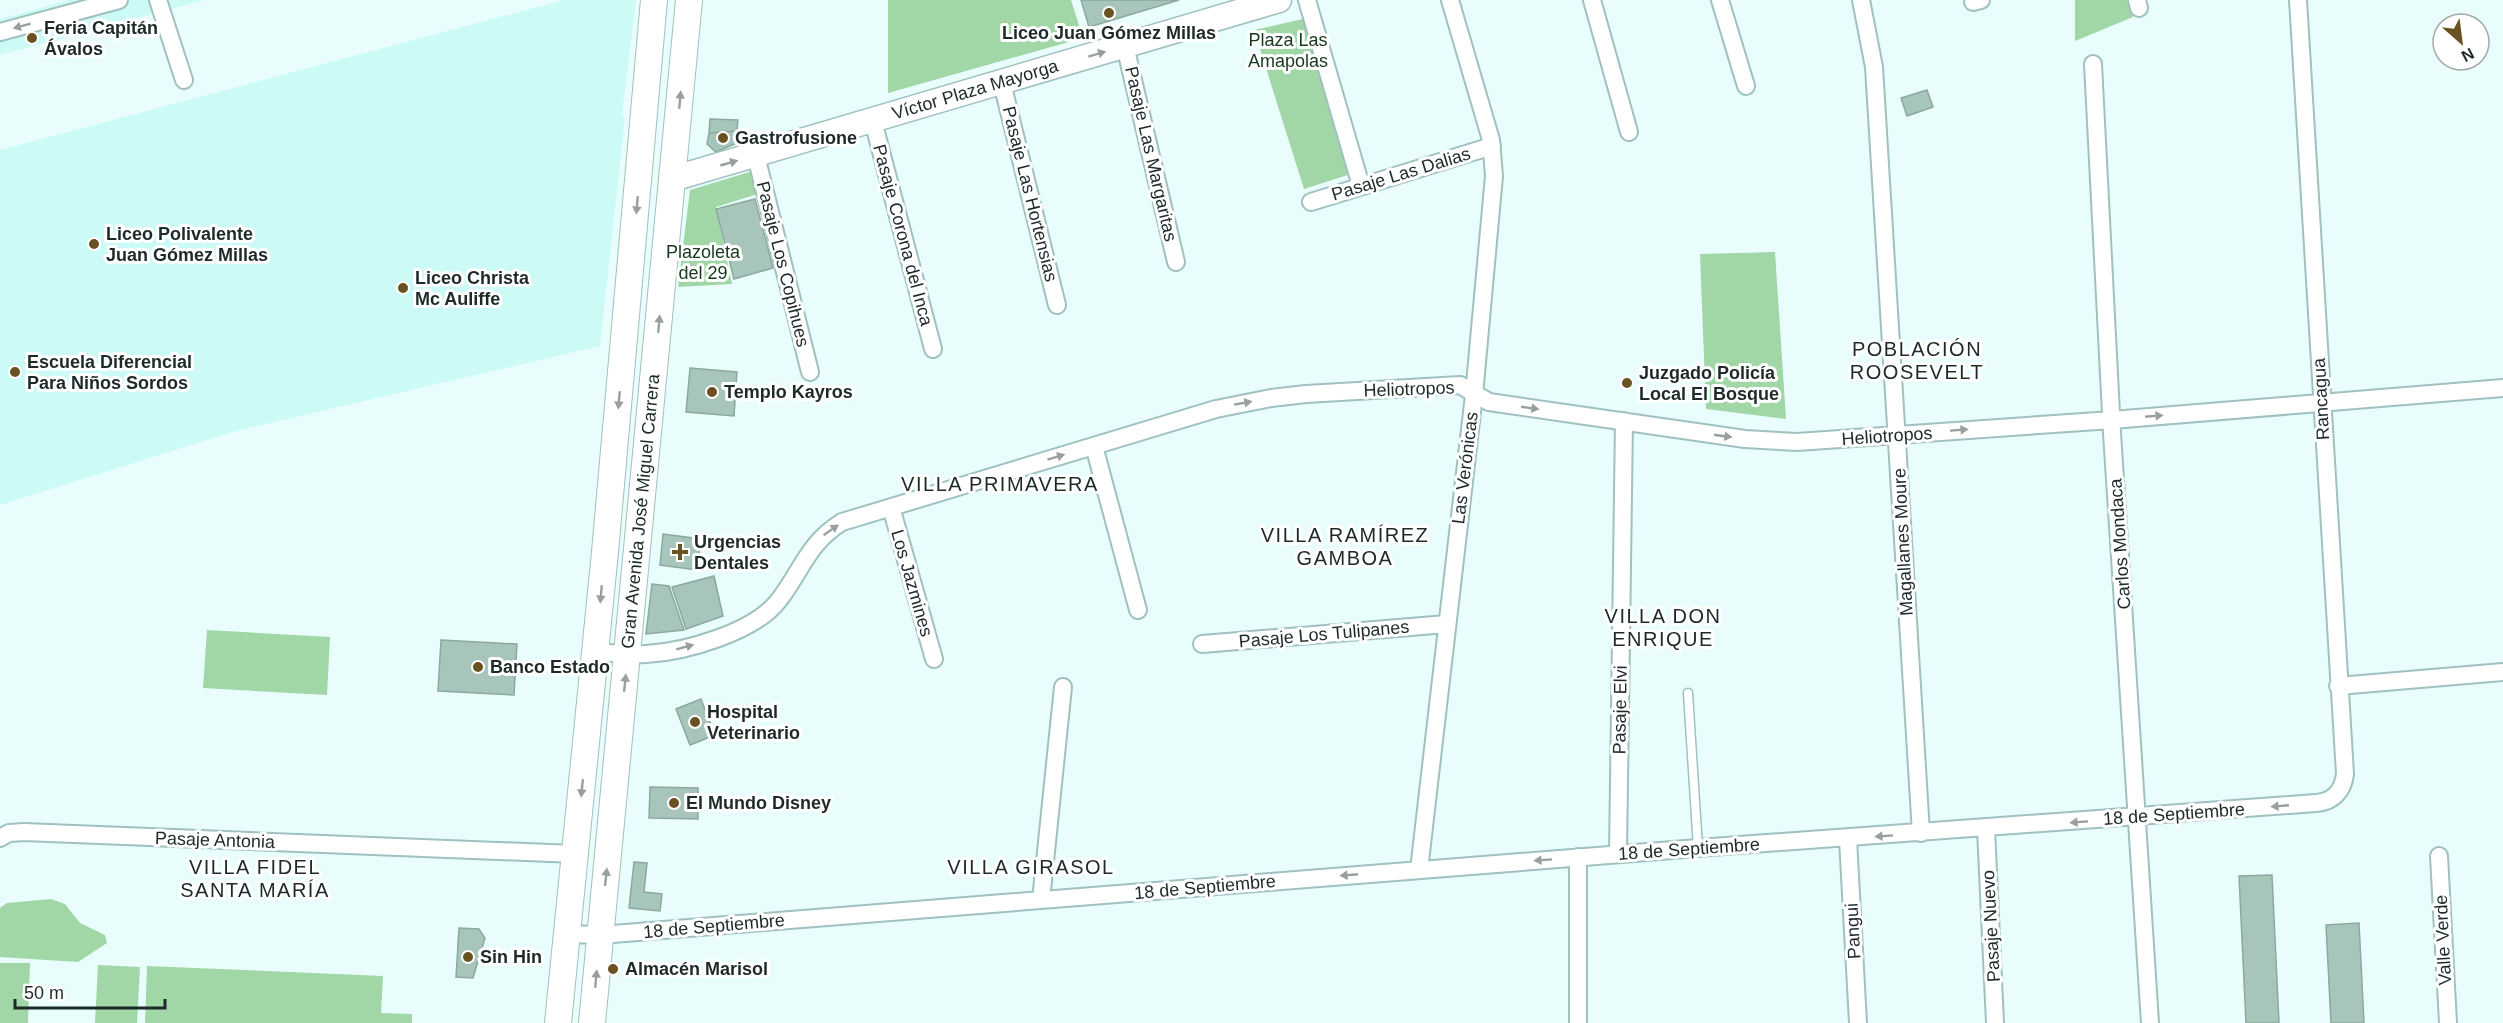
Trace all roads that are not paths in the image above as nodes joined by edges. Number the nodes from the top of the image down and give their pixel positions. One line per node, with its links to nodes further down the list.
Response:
1 (119, 0): 12 (street, one-way to 12)
2 (158, 0): 15 (street)
3 (654, 0): 21 (main road, Gran Avenida José Miguel Carrera)
4 (689, 0): 23 (main road, Gran Avenida José Miguel Carrera, one-way to 4)
5 (1279, 0): 13 (street, Víctor Plaza Mayorga)
6 (1307, 0): 24 (street)
7 (1450, 0): 20 (street, Las Verónicas)
8 (1592, 0): 19 (street)
9 (1720, 0): 17 (street)
10 (1861, 0): 35 (street, Magallanes Moure)
11 (2298, 0): 32 (street, Rancagua)
12 (0, 32)
13 (1125, 46): 16 (street, Víctor Plaza Mayorga, one-way to 13); 26 (street, Pasaje Las Margaritas)
14 (2093, 64): 33 (street, Carlos Mondaca)
15 (184, 80)
16 (1002, 83): 18 (street, Víctor Plaza Mayorga); 27 (street, Pasaje Las Hortensias)
17 (1746, 86)
18 (873, 121): 22 (street, Víctor Plaza Mayorga); 28 (street, Pasaje Corona del Inca)
19 (1629, 132)
20 (1492, 146): 24 (street, Pasaje Las Dalias); 31 (street, Las Verónicas)
21 (641, 147): 23 (main road); 41 (main road, Gran Avenida José Miguel Carrera, one-way to 41)
22 (756, 156): 23 (street, Víctor Plaza Mayorga, one-way to 22); 29 (street, Pasaje Los Copihues)
23 (672, 179): 42 (main road, Gran Avenida José Miguel Carrera, one-way to 23)
24 (1361, 186): 25 (street, Pasaje Las Dalias)
25 (1311, 202)
26 (1176, 262)
27 (1057, 305)
28 (933, 349)
29 (810, 372)
30 (2503, 388): 32 (street, Heliotropos)
31 (1474, 395): 34 (street, Heliotropos, one-way to 34); 36 (street, Heliotropos, one-way to 31); 39 (street, Las Verónicas)
32 (2322, 402): 33 (street, Heliotropos, one-way to 32); 45 (street, Rancagua)
33 (2112, 420): 35 (street, Heliotropos, one-way to 33); 49 (street, Carlos Mondaca)
34 (1624, 421): 35 (street, Heliotropos, one-way to 35); 56 (street, Pasaje Elvi)
35 (1897, 435): 51 (street, Magallanes Moure)
36 (1094, 446): 37 (street, Heliotropos, one-way to 36); 38 (street)
37 (891, 507): 42 (street, Heliotropos, one-way to 37); 43 (street, Los Jazmines)
38 (1138, 610)
39 (1447, 624): 40 (street, Pasaje Los Tulipanes); 59 (street, Las Verónicas)
40 (1202, 644)
41 (595, 652): 42 (street, Heliotropos); 55 (main road, Gran Avenida José Miguel Carrera, one-way to 55)
42 (628, 654): 62 (main road, Gran Avenida José Miguel Carrera, one-way to 42)
43 (934, 659)
44 (2503, 672): 45 (street)
45 (2338, 686): 48 (street, Rancagua)
46 (1063, 687): 60 (street)
47 (1688, 693): 54 (lane)
48 (2336, 795): 49 (street, 18 de Septiembre, one-way to 49)
49 (2137, 818): 50 (street, 18 de Septiembre, one-way to 50); 68 (street, Carlos Mondaca)
50 (1986, 829): 51 (street, 18 de Septiembre); 67 (street, Pasaje Nuevo)
51 (1921, 833): 53 (street, 18 de Septiembre, one-way to 53)
52 (0, 837): 55 (street, Pasaje Antonia)
53 (1848, 839): 54 (street, 18 de Septiembre); 66 (street, Pangui)
54 (1698, 848): 56 (street, 18 de Septiembre)
55 (575, 854): 61 (main road, Gran Avenida José Miguel Carrera)
56 (1618, 855): 58 (street, 18 de Septiembre)
57 (2439, 856): 69 (street, Valle Verde)
58 (1578, 857): 59 (street, 18 de Septiembre, one-way to 59); 65 (street)
59 (1419, 870): 60 (street, 18 de Septiembre, one-way to 60)
60 (1041, 900): 62 (street, 18 de Septiembre)
61 (567, 934): 62 (street, 18 de Septiembre); 63 (main road, Gran Avenida José Miguel Carrera)
62 (600, 935): 64 (main road, Gran Avenida José Miguel Carrera, one-way to 62)
63 (558, 1023)
64 (592, 1023)
65 (1578, 1023)
66 (1858, 1023)
67 (1995, 1023)
68 (2150, 1023)
69 (2448, 1023)

